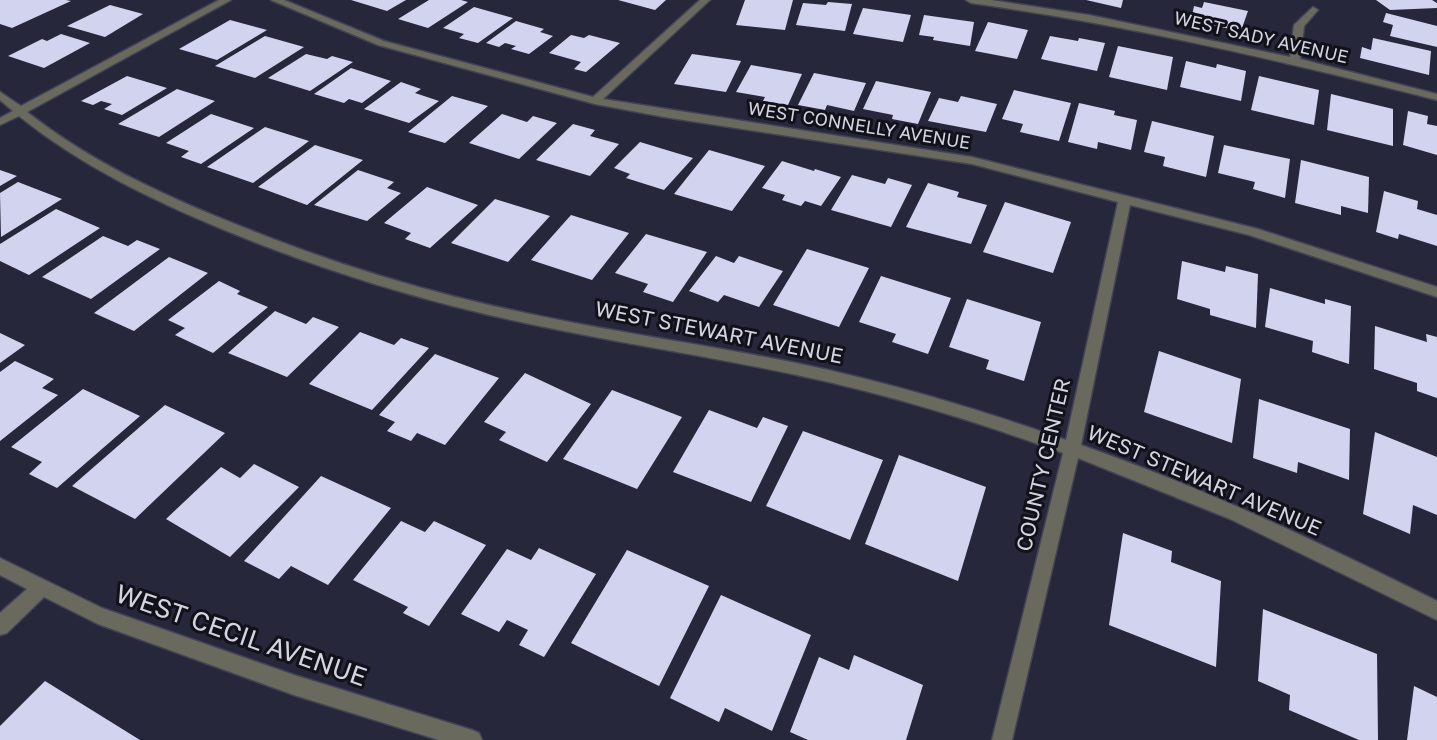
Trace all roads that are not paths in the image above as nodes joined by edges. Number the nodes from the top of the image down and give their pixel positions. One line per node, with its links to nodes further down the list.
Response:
1 (226, 0): 11 (street)
2 (276, 0): 10 (street, WEST CONNELLY AVENUE)
3 (705, 0): 10 (street)
4 (971, 0): 5 (street, WEST SADY AVENUE)
5 (1007, 2): 7 (street, WEST SADY AVENUE)
6 (1313, 10): 7 (street)
7 (1295, 61): 9 (street, WEST SADY AVENUE)
8 (0, 95): 11 (street, WEST STEWART AVENUE)
9 (1437, 96)
10 (595, 101): 13 (street, WEST CONNELLY AVENUE)
11 (21, 111): 12 (street); 15 (street, WEST STEWART AVENUE)
12 (0, 122)
13 (1125, 198): 14 (street, WEST CONNELLY AVENUE); 15 (street, COUNTY CENTER)
14 (1437, 292)
15 (1072, 450): 18 (street, WEST STEWART AVENUE); 21 (street, COUNTY CENTER)
16 (0, 566): 17 (street, WEST CECIL AVENUE)
17 (42, 587): 19 (street); 20 (street, WEST CECIL AVENUE)
18 (1437, 611)
19 (0, 626)
20 (472, 740)
21 (1002, 740)

